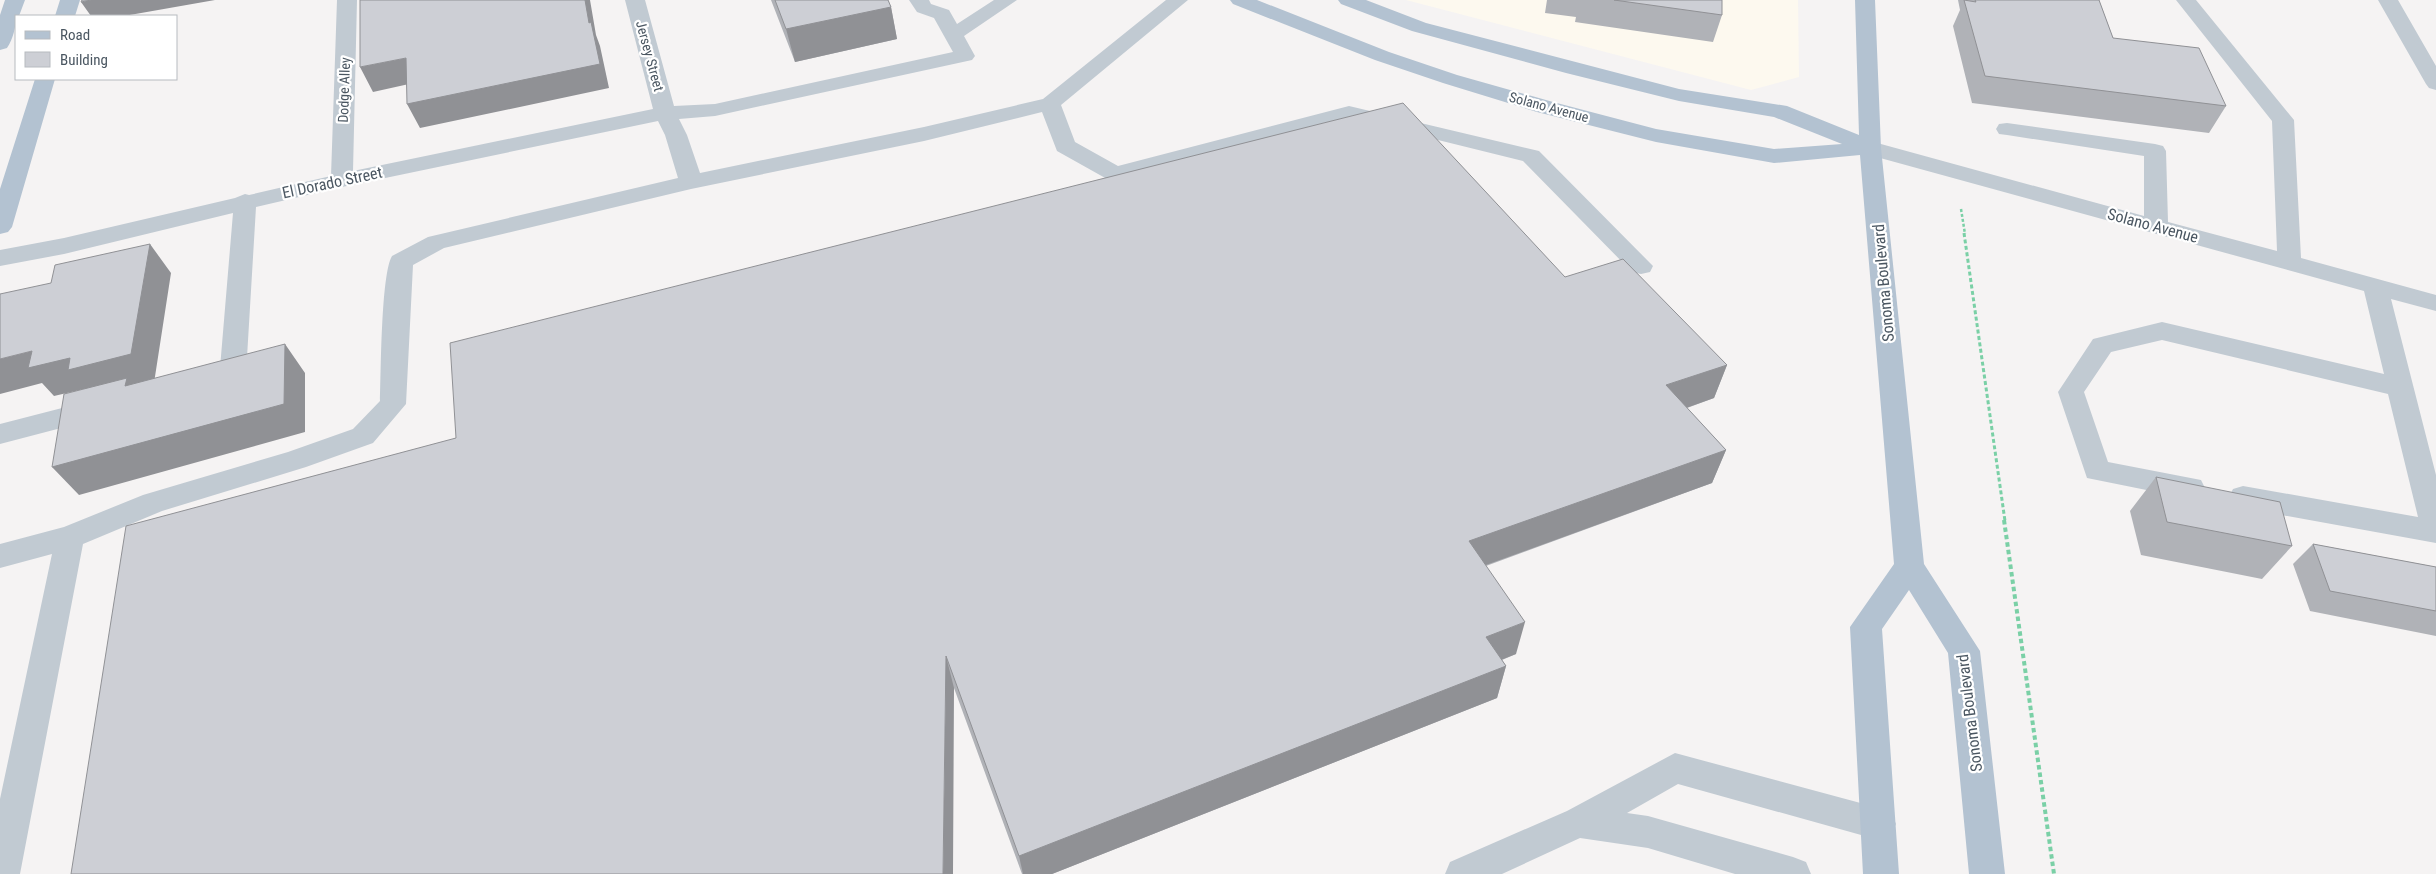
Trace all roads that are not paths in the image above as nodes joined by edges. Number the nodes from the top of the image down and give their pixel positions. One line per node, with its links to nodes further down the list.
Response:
1 (15, 0): 15 (main road)
2 (70, 0): 13 (main road)
3 (346, 0): 22 (street, Dodge Alley)
4 (634, 0): 19 (street, Jersey Street)
5 (919, 0): 14 (street)
6 (1007, 0): 14 (street)
7 (1178, 0): 18 (street)
8 (1240, 0): 21 (main road, Solano Avenue)
9 (1348, 0): 21 (main road, Solano Avenue)
10 (1865, 0): 21 (main road, Sonoma Boulevard)
11 (2186, 0): 28 (street)
12 (2388, 0): 17 (street)
13 (64, 15)
14 (953, 35): 19 (street, El Dorado Street)
15 (0, 44)
16 (45, 80): 26 (main road)
17 (2436, 84)
18 (1050, 104): 23 (street); 29 (street)
19 (665, 113): 22 (street, El Dorado Street); 23 (street, Jersey Street)
20 (2007, 129): 25 (street)
21 (1870, 148): 25 (street, Solano Avenue); 38 (main road, Sonoma Boulevard)
22 (342, 180): 24 (street, El Dorado Street)
23 (692, 182): 36 (street)
24 (245, 201): 27 (street, El Dorado Street); 32 (street)
25 (2156, 226): 28 (street, Solano Avenue)
26 (0, 227)
27 (0, 258)
28 (2289, 263): 30 (street, Solano Avenue)
29 (1642, 266)
30 (2375, 286): 31 (street, Solano Avenue); 33 (street)
31 (2436, 303)
32 (186, 386)
33 (2400, 387): 33 (street)
34 (121, 403): 35 (street)
35 (0, 434)
36 (70, 537): 37 (street); 41 (street)
37 (0, 556)
38 (1909, 566): 40 (main road); 45 (main road, Sonoma Boulevard)
39 (1579, 822): 40 (street); 42 (street); 43 (street)
40 (1879, 824): 44 (main road)
41 (2, 874)
42 (1463, 874)
43 (1793, 874)
44 (1881, 874)
45 (1987, 874)

